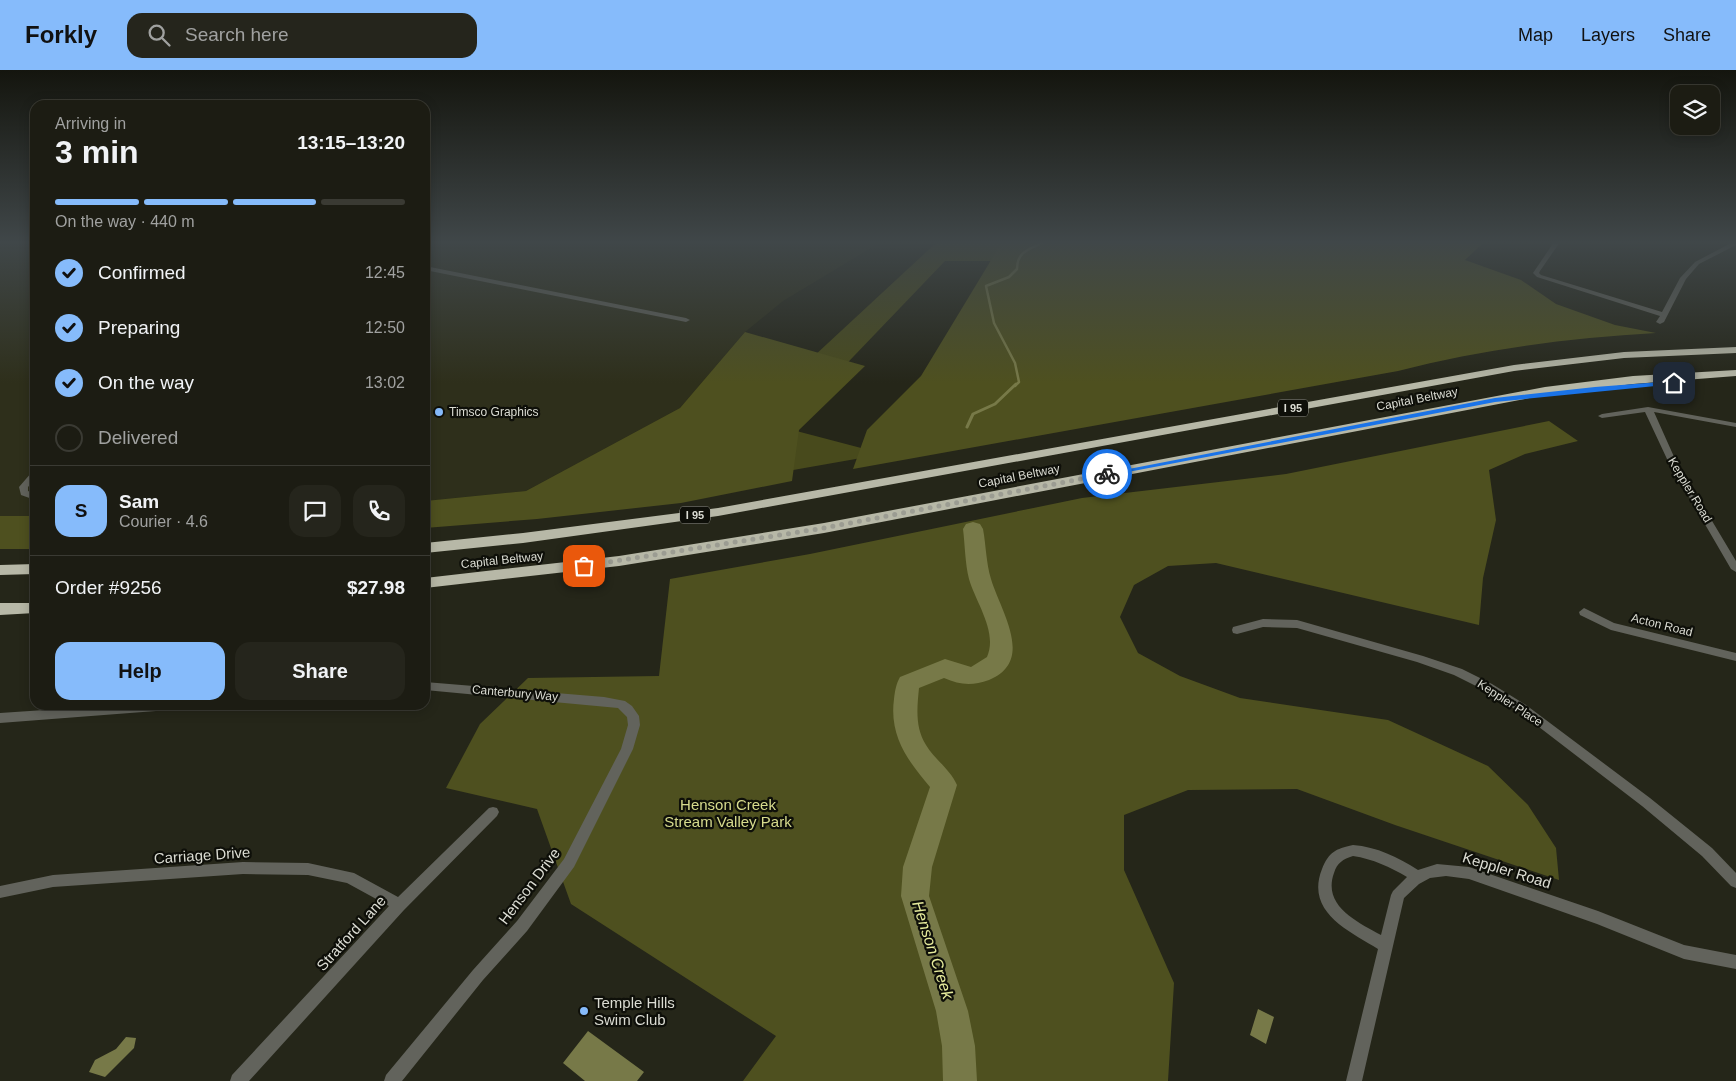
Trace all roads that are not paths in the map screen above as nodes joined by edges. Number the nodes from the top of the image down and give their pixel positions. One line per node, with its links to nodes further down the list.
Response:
1 (531, 289): 5 (street)
2 (1581, 289): 4 (street)
3 (1677, 289): 4 (street)
4 (1664, 315): 6 (street)
5 (686, 320)
6 (1660, 322)
7 (1736, 345): 9 (highway)
8 (1736, 350): 9 (highway, Capital Beltway / I 95)
9 (1624, 355): 18 (highway, Capital Beltway / I 95)
10 (1736, 373): 12 (highway, Capital Beltway)
11 (1736, 380): 12 (highway)
12 (1495, 400): 22 (highway, Capital Beltway)
13 (1648, 409): 14 (street); 15 (street); 20 (street, Keppler Road)
14 (1602, 416)
15 (1736, 426)
16 (30, 479): 17 (street)
17 (30, 495)
18 (430, 547)
19 (30, 569): 21 (highway)
20 (1736, 569)
21 (0, 570)
22 (430, 582)
23 (30, 608): 24 (highway)
24 (0, 609)
25 (1584, 612): 27 (street, Acton Road)
26 (1237, 630): 34 (street, Keppler Place)
27 (1736, 657)
28 (430, 686): 29 (street, Canterbury Way)
29 (604, 701): 40 (street, Henson Drive)
30 (112, 710): 31 (street)
31 (0, 718)
32 (493, 812): 36 (street, Stratford Lane)
33 (1418, 877): 37 (street, Keppler Road); 37 (street); 38 (street, Keppler Road)
34 (1736, 882)
35 (0, 892): 36 (street, Carriage Drive)
36 (399, 906): 39 (street, Stratford Lane)
37 (1386, 946): 41 (street, Keppler Road)
38 (1736, 962)
39 (238, 1081)
40 (392, 1081)
41 (1354, 1081)

